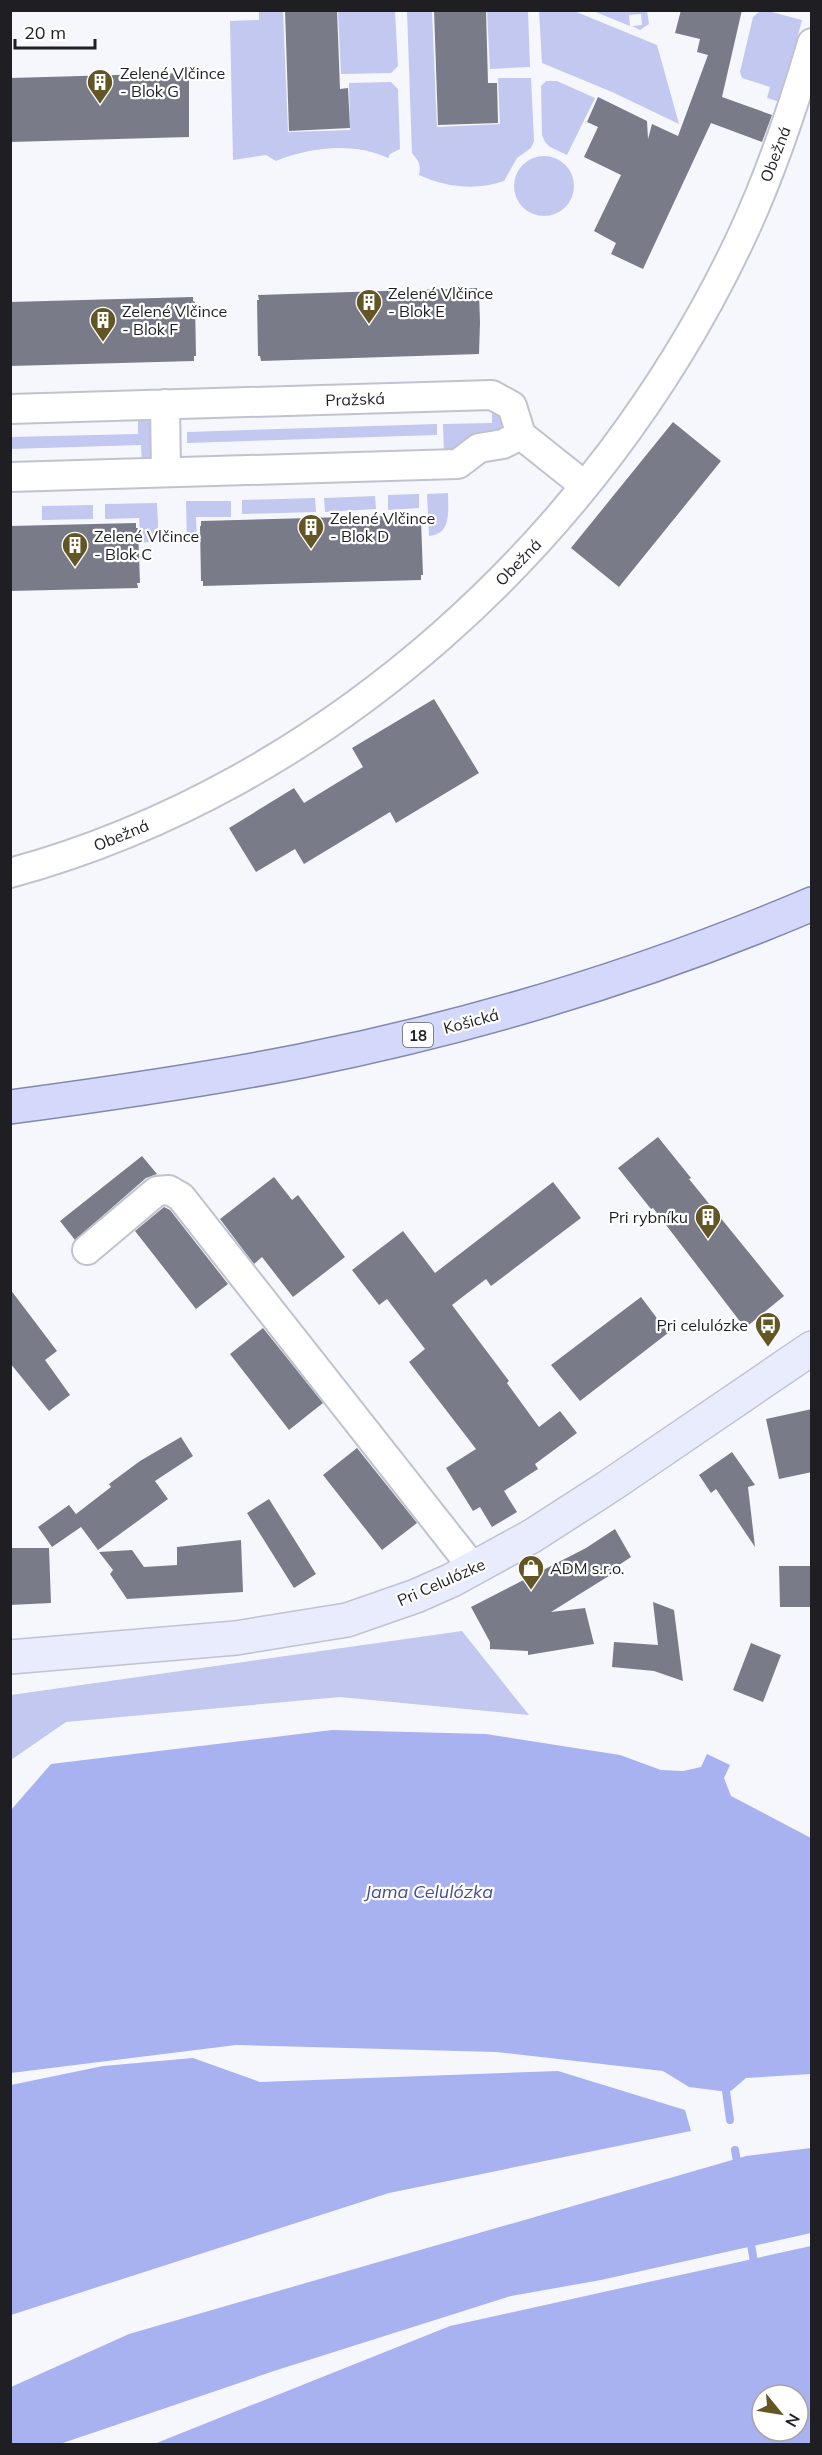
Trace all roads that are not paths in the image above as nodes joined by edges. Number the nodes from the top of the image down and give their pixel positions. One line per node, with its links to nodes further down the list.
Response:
1 (812, 43): 7 (street, Obežná)
2 (165, 404): 3 (street, Pražská); 4 (street, Pražská); 5 (street)
3 (10, 409)
4 (521, 435): 5 (street); 7 (street)
5 (166, 472): 6 (street)
6 (10, 477)
7 (585, 486): 8 (street, Obežná)
8 (10, 873)
9 (812, 904): 10 (main road, Košická / 18)
10 (10, 1107)
11 (87, 1250): 13 (street)
12 (812, 1348): 13 (street, Pri Celulózke)
13 (474, 1569): 14 (street, Pri Celulózke)
14 (10, 1657)

